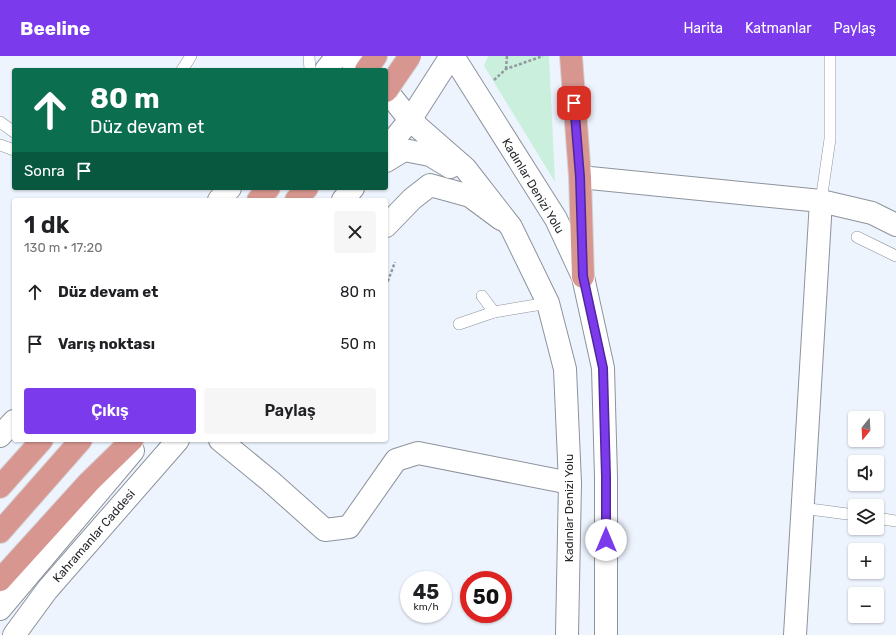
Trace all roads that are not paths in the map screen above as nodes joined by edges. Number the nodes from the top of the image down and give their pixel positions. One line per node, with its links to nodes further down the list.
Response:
1 (191, 56): 10 (lane)
2 (309, 56): 11 (lane)
3 (337, 56): 12 (main road)
4 (346, 56): 13 (main road)
5 (376, 56): 14 (highway)
6 (410, 56): 15 (highway, bridge)
7 (452, 56): 17 (main road); 40 (main road, Kadınlar Denizi Yolu)
8 (571, 56): 24 (highway)
9 (830, 56): 34 (lane)
10 (183, 68)
11 (310, 68)
12 (328, 68)
13 (362, 68)
14 (367, 68)
15 (388, 87)
16 (388, 92): 17 (main road, Kadınlar Denizi Yolu)
17 (410, 120): 21 (main road); 25 (main road, Kadınlar Denizi Yolu)
18 (0, 122): 19 (lane)
19 (12, 131)
20 (0, 145): 22 (lane)
21 (388, 147)
22 (12, 149)
23 (388, 159): 25 (main road)
24 (580, 177): 34 (main road); 40 (highway)
25 (476, 182): 37 (main road, Kadınlar Denizi Yolu)
26 (228, 190): 30 (main road)
27 (267, 190): 31 (highway)
28 (305, 190): 32 (highway)
29 (352, 190): 33 (main road)
30 (221, 198)
31 (260, 198)
32 (298, 198)
33 (345, 198)
34 (821, 201): 36 (main road); 55 (main road)
35 (388, 224): 37 (main road)
36 (896, 225)
37 (511, 227): 42 (main road, Kadınlar Denizi Yolu)
38 (857, 237): 39 (lane)
39 (896, 256)
40 (583, 276): 64 (main road, Kadınlar Denizi Yolu)
41 (482, 296): 43 (lane)
42 (548, 303): 43 (lane); 53 (main road, Kadınlar Denizi Yolu)
43 (494, 312): 44 (lane)
44 (459, 324)
45 (12, 423): 46 (main road)
46 (0, 436)
47 (40, 442): 54 (highway)
48 (79, 442): 59 (highway)
49 (130, 442): 60 (highway)
50 (139, 442): 61 (main road)
51 (176, 442): 62 (main road, Kahramanlar Caddesi)
52 (222, 442): 53 (main road)
53 (570, 483): 63 (main road, Kadınlar Denizi Yolu)
54 (0, 487)
55 (802, 508): 56 (lane); 65 (main road)
56 (848, 514)
57 (884, 519): 58 (lane)
58 (896, 521)
59 (0, 532)
60 (0, 580)
61 (0, 609)
62 (14, 635)
63 (567, 635)
64 (606, 635)
65 (795, 635)

